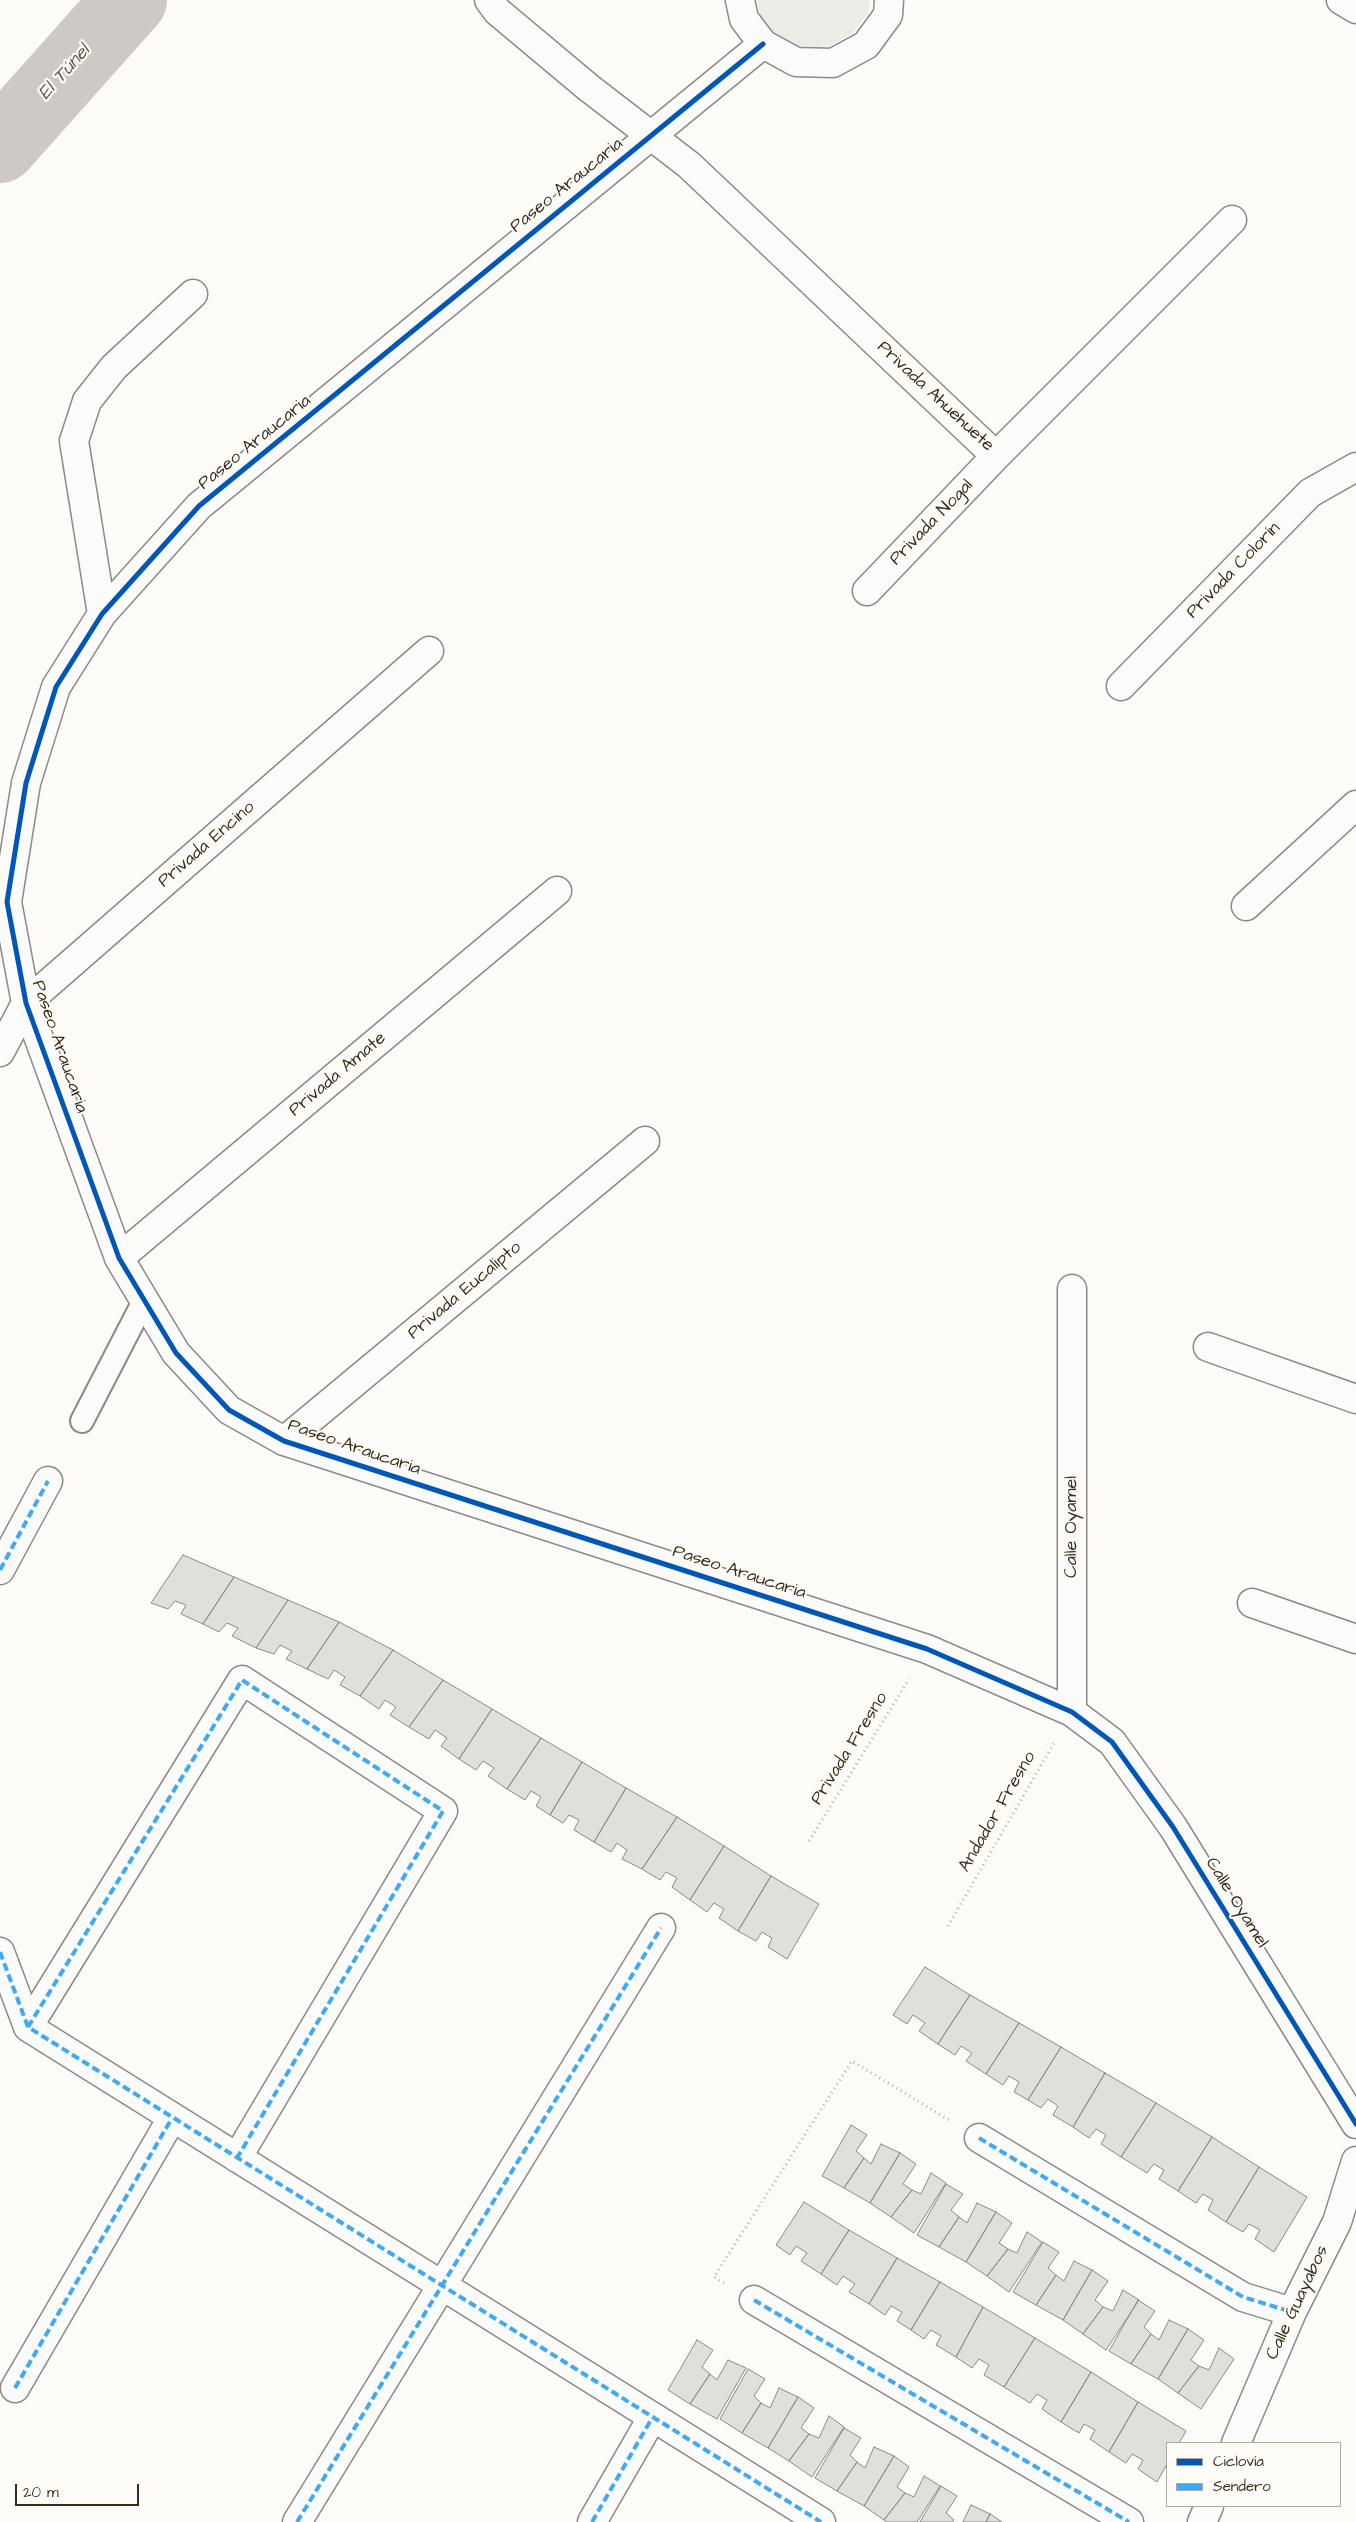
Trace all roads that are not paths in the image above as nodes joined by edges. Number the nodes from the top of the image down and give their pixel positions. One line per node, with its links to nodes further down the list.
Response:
1 (489, 0): 7 (street, Privada Ahuehuete)
2 (740, 0): 6 (street)
3 (890, 0): 6 (street)
4 (1341, 0): 5 (street)
5 (1356, 9)
6 (762, 44): 7 (street, Paseo Araucaria)
7 (649, 136): 10 (street, Privada Ahuehuete); 13 (street, Paseo Araucaria)
8 (1232, 220): 10 (street, Privada Ahuehuete)
9 (194, 294): 13 (street)
10 (996, 456): 12 (street, Privada Nogal)
11 (1356, 466): 15 (street, Privada Colorín)
12 (867, 591)
13 (102, 614): 19 (street, Paseo Araucaria)
14 (429, 650): 19 (street, Privada Encino)
15 (1121, 686)
16 (1356, 805): 18 (street)
17 (557, 891): 22 (street, Privada Amate)
18 (1246, 906)
19 (26, 1003): 20 (street, Privada Encino); 22 (street, Paseo Araucaria)
20 (0, 1052)
21 (645, 1141): 28 (street, Privada Eucalipto)
22 (119, 1258): 24 (street, Paseo Araucaria)
23 (1072, 1288): 33 (street, Calle Oyamel)
24 (144, 1301): 27 (lane); 28 (street, Paseo Araucaria)
25 (1208, 1346): 26 (street)
26 (1356, 1399)
27 (82, 1421)
28 (284, 1441): 33 (street, Paseo Araucaria)
29 (48, 1481): 30 (street)
30 (0, 1570)
31 (1252, 1603): 32 (street)
32 (1356, 1638)
33 (1072, 1712): 38 (street, Calle Oyamel)
34 (661, 1928): 43 (street)
35 (0, 1952): 36 (street)
36 (28, 2027): 37 (street); 40 (street)
37 (172, 2118): 40 (street); 46 (street)
38 (1356, 2124)
39 (980, 2138): 45 (street)
40 (237, 2158): 43 (street)
41 (1356, 2161): 42 (street, Calle Guayabos)
42 (1346, 2227): 45 (street, Calle Guayabos)
43 (443, 2284): 47 (street); 50 (street)
44 (754, 2300): 53 (street)
45 (1292, 2312): 48 (street, Calle Guayabos)
46 (15, 2388)
47 (652, 2418): 51 (street); 52 (street)
48 (1236, 2442)
49 (1209, 2507): 54 (street)
50 (297, 2522)
51 (592, 2522)
52 (821, 2522)
53 (1129, 2522)
54 (1202, 2522)

